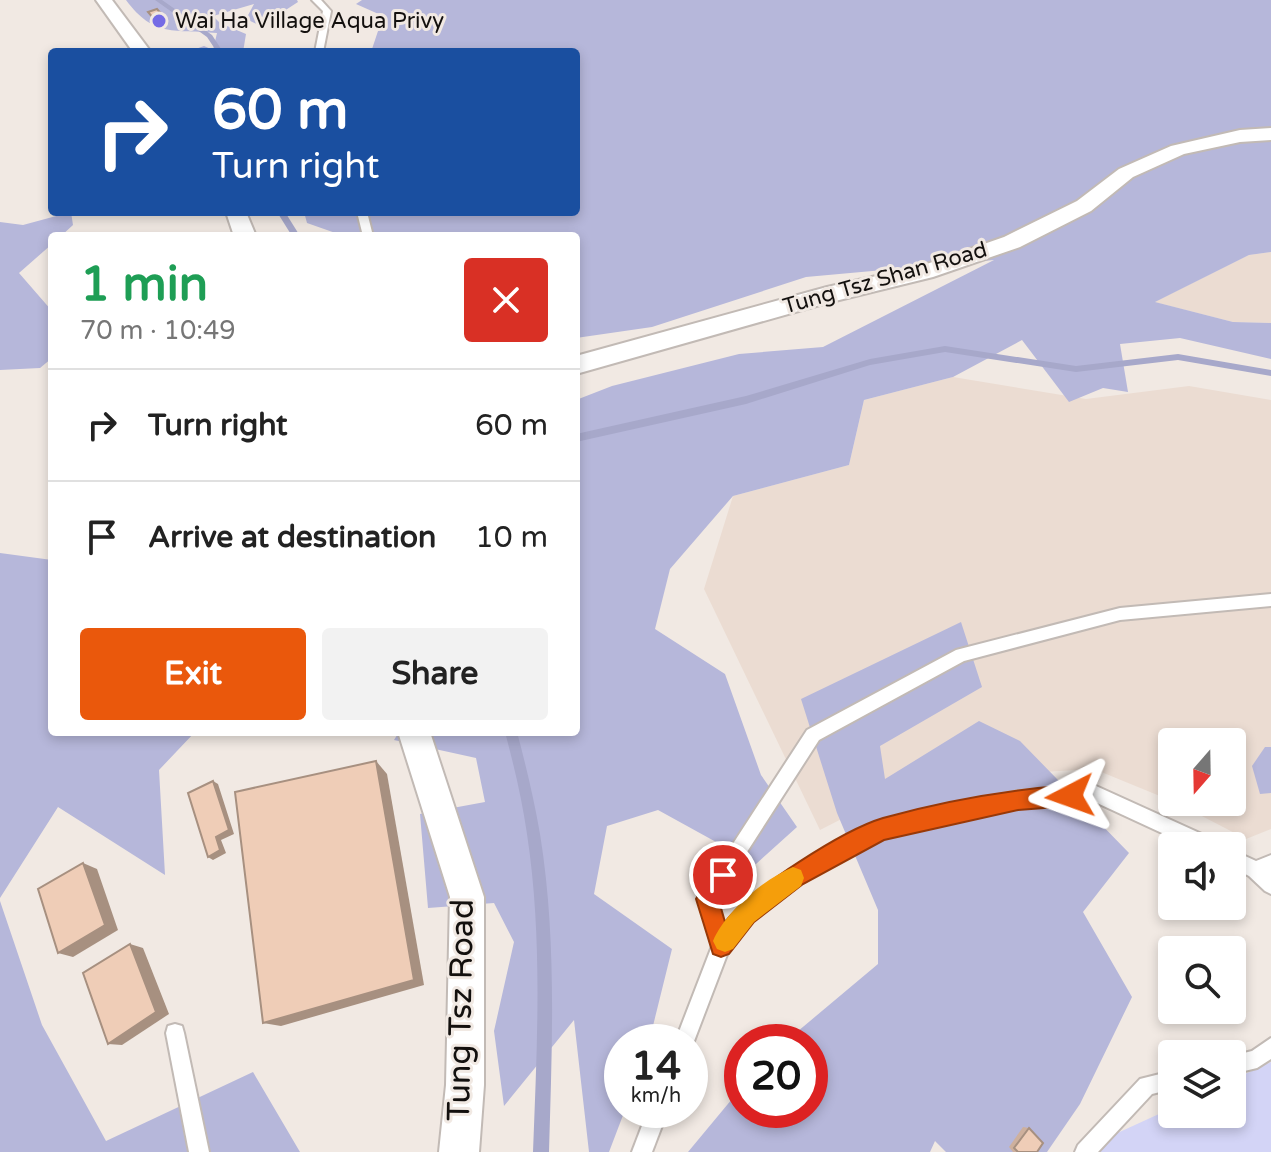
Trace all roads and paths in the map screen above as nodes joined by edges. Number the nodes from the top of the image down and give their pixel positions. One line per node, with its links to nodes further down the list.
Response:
1 (104, 0): 3 (street)
2 (316, 0): 4 (lane)
3 (139, 48)
4 (320, 48)
5 (1271, 134): 6 (street, Tung Tsz Shan Road)
6 (580, 364)
7 (1271, 600): 12 (lane)
8 (415, 736): 20 (street, Tung Tsz Road)
9 (1179, 832): 12 (lane)
10 (1263, 867): 11 (lane)
11 (1271, 885)
12 (721, 946): 13 (lane)
13 (691, 1024)
14 (175, 1033): 19 (lane)
15 (1271, 1047): 16 (lane)
16 (1246, 1062)
17 (1158, 1083): 22 (lane)
18 (651, 1128): 21 (lane)
19 (199, 1152)
20 (459, 1152)
21 (642, 1152)
22 (1085, 1152)

